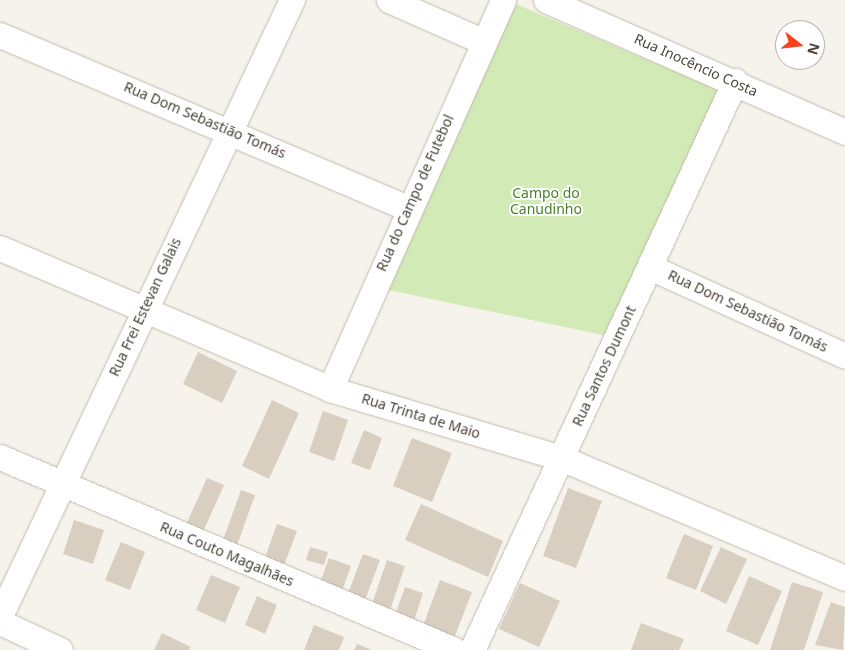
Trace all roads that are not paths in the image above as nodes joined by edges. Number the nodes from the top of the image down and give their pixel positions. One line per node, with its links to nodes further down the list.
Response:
1 (292, 0): 8 (street, Rua Frei Estevan Galais)
2 (389, 0): 6 (street)
3 (503, 0): 6 (street, Rua do Campo de Futebol)
4 (546, 0): 7 (street, Rua Inocêncio Costa)
5 (0, 34): 8 (street, Rua Dom Sebastião Tomás)
6 (482, 41): 10 (street, Rua do Campo de Futebol)
7 (735, 81): 9 (street, Rua Inocêncio Costa); 12 (street, Rua Santos Dumont)
8 (229, 129): 10 (street, Rua Dom Sebastião Tomás); 13 (street, Rua Frei Estevan Galais)
9 (845, 132)
10 (408, 208): 15 (street, Rua do Campo de Futebol)
11 (0, 248): 13 (street, Rua Trinta de Maio)
12 (650, 267): 14 (street, Rua Dom Sebastião Tomás); 17 (street, Rua Santos Dumont)
13 (143, 311): 15 (street, Rua Trinta de Maio); 18 (street, Rua Frei Estevan Galais)
14 (845, 356)
15 (330, 389): 17 (street, Rua Trinta de Maio)
16 (0, 457): 18 (street, Rua Couto Magalhães)
17 (561, 458): 19 (street, Rua Trinta de Maio); 24 (street, Rua Santos Dumont)
18 (61, 484): 20 (street, Rua Frei Estevan Galais); 23 (street, Rua Couto Magalhães)
19 (845, 578)
20 (0, 616)
21 (0, 622): 22 (street)
22 (60, 650)
23 (454, 650)
24 (472, 650)

